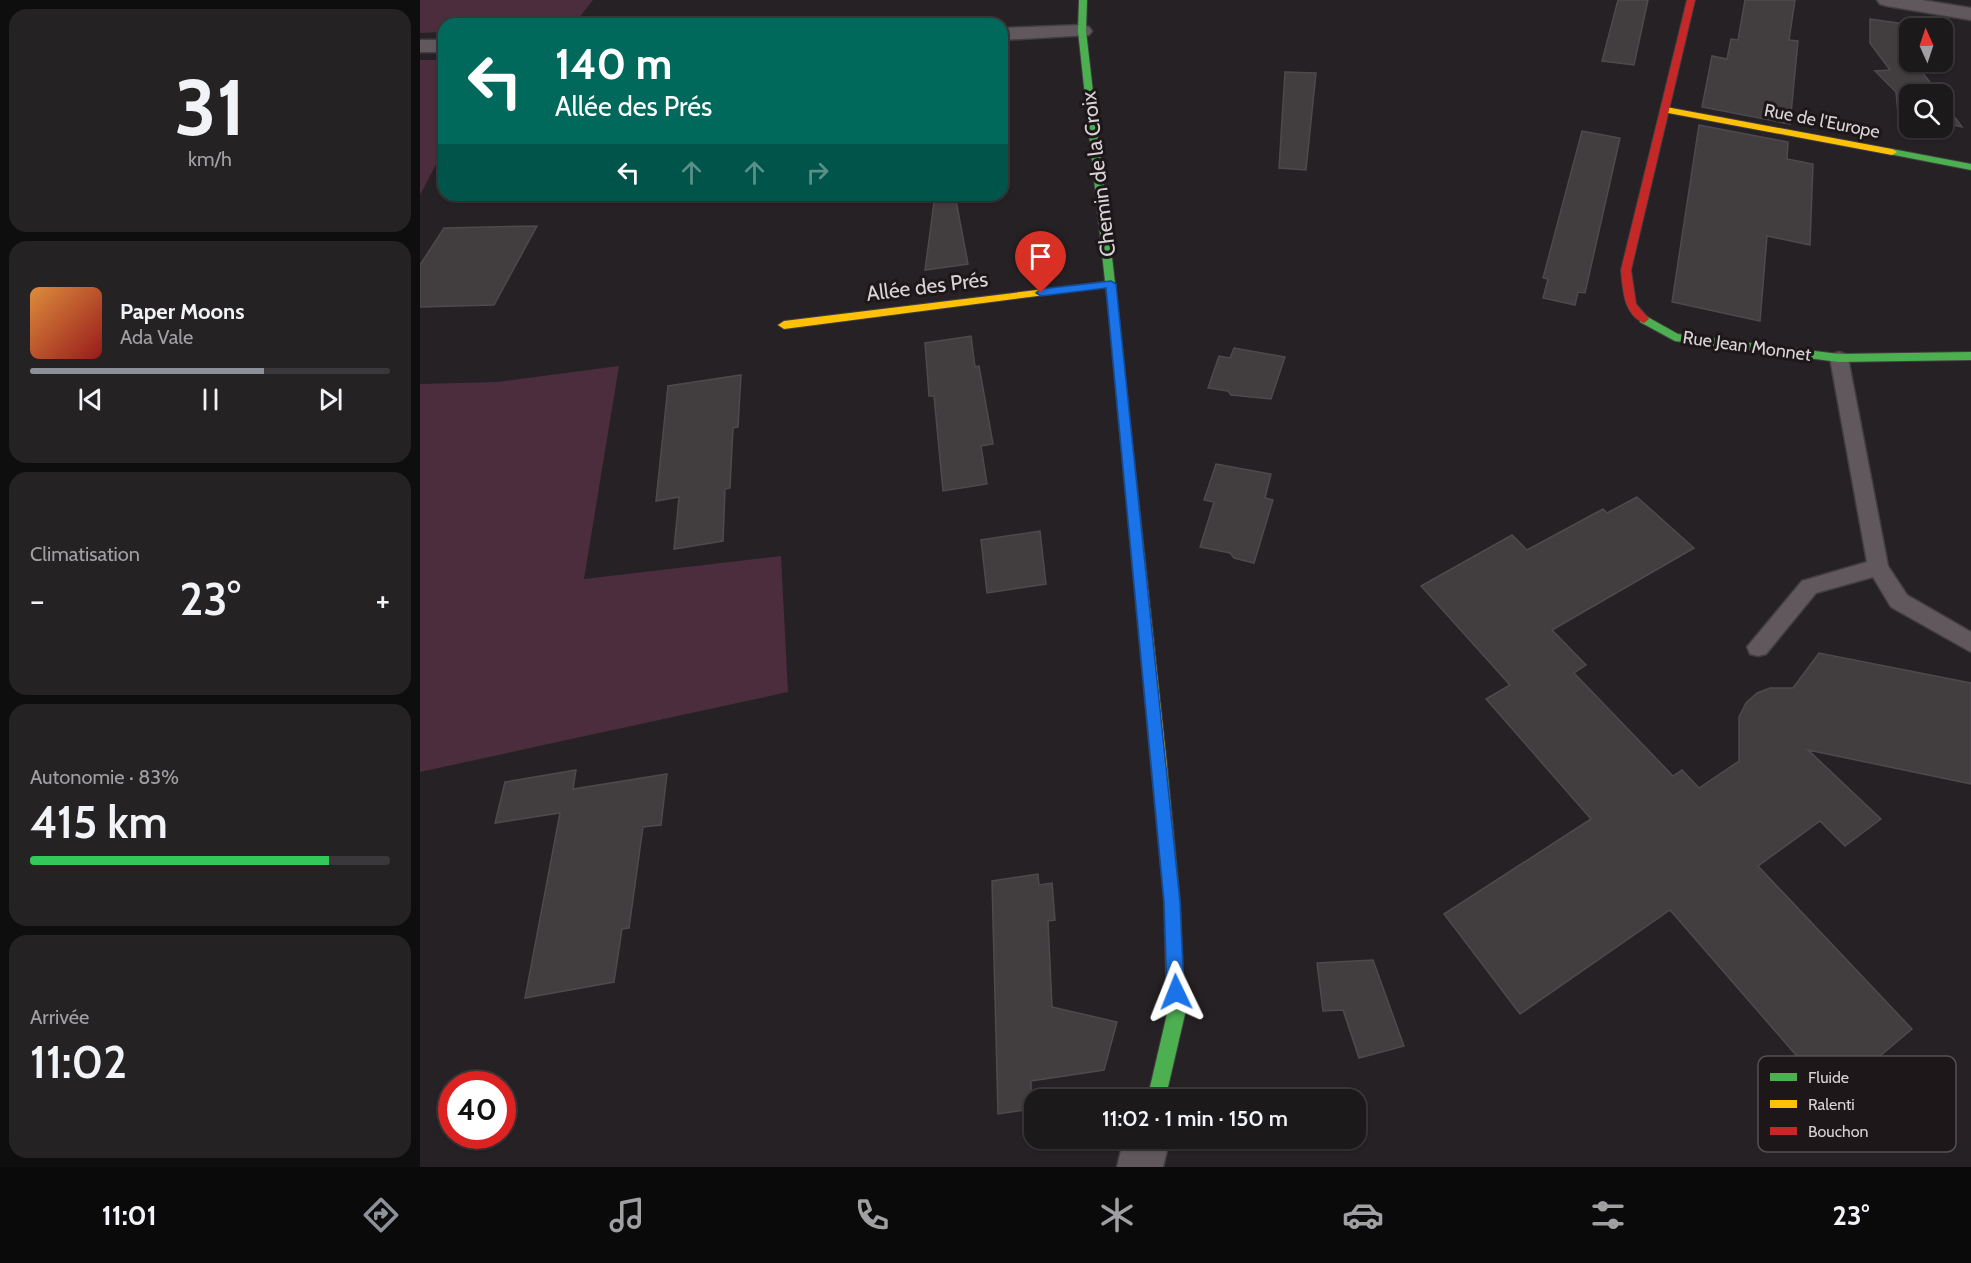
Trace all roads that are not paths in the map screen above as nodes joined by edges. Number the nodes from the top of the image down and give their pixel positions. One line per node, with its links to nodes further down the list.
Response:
1 (1083, 0): 5 (street, Chemin de la Croix)
2 (1691, 0): 9 (street, Rue Jean Monnet)
3 (1887, 0): 4 (street)
4 (1971, 14)
5 (1082, 31): 6 (street); 11 (street, Chemin de la Croix)
6 (1008, 34)
7 (420, 46): 8 (street)
8 (438, 46)
9 (1666, 110): 10 (street, Rue de l'Europe); 14 (street, Rue Jean Monnet)
10 (1971, 168)
11 (1111, 284): 12 (street, Allée des Prés); 18 (street, Chemin de la Croix)
12 (784, 325)
13 (1971, 356): 14 (street, Rue Jean Monnet)
14 (1839, 358): 15 (lane)
15 (1878, 567): 16 (lane); 17 (lane)
16 (1971, 644)
17 (1758, 647)
18 (1159, 1089)
19 (1144, 1149): 20 (street)
20 (1140, 1167)

